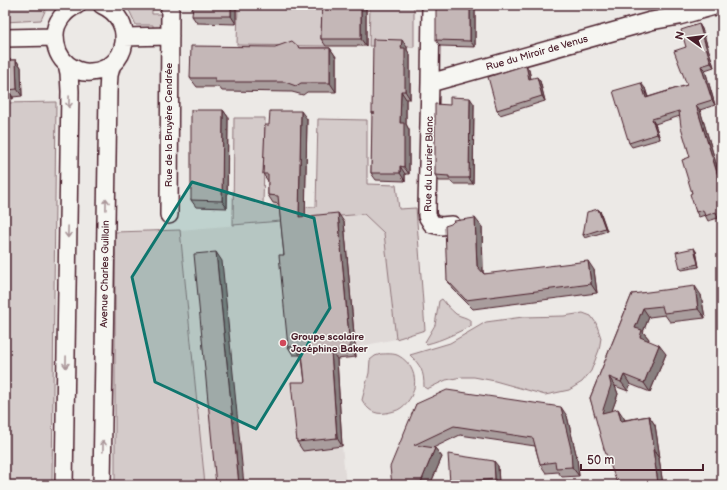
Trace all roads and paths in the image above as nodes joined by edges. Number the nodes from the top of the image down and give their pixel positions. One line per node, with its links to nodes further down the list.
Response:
1 (170, 5): 7 (street, Rue de la Bruyère Cendrée)
2 (431, 5): 13 (street)
3 (718, 5): 6 (street); 13 (street, Rue du Miroir de Venus)
4 (70, 8): 8 (street)
5 (110, 8): 9 (street)
6 (722, 15)
7 (170, 36): 9 (street); 14 (street, Rue de la Bruyère Cendrée)
8 (55, 37): 10 (street); 11 (street)
9 (124, 37): 12 (street)
10 (5, 38)
11 (67, 64): 12 (street); 16 (street, one-way to 16)
12 (112, 64): 17 (street, Avenue Charles Guillain, one-way to 12)
13 (430, 83): 15 (street, Rue du Laurier Blanc)
14 (169, 214)
15 (452, 225)
16 (64, 485)
17 (102, 485)

